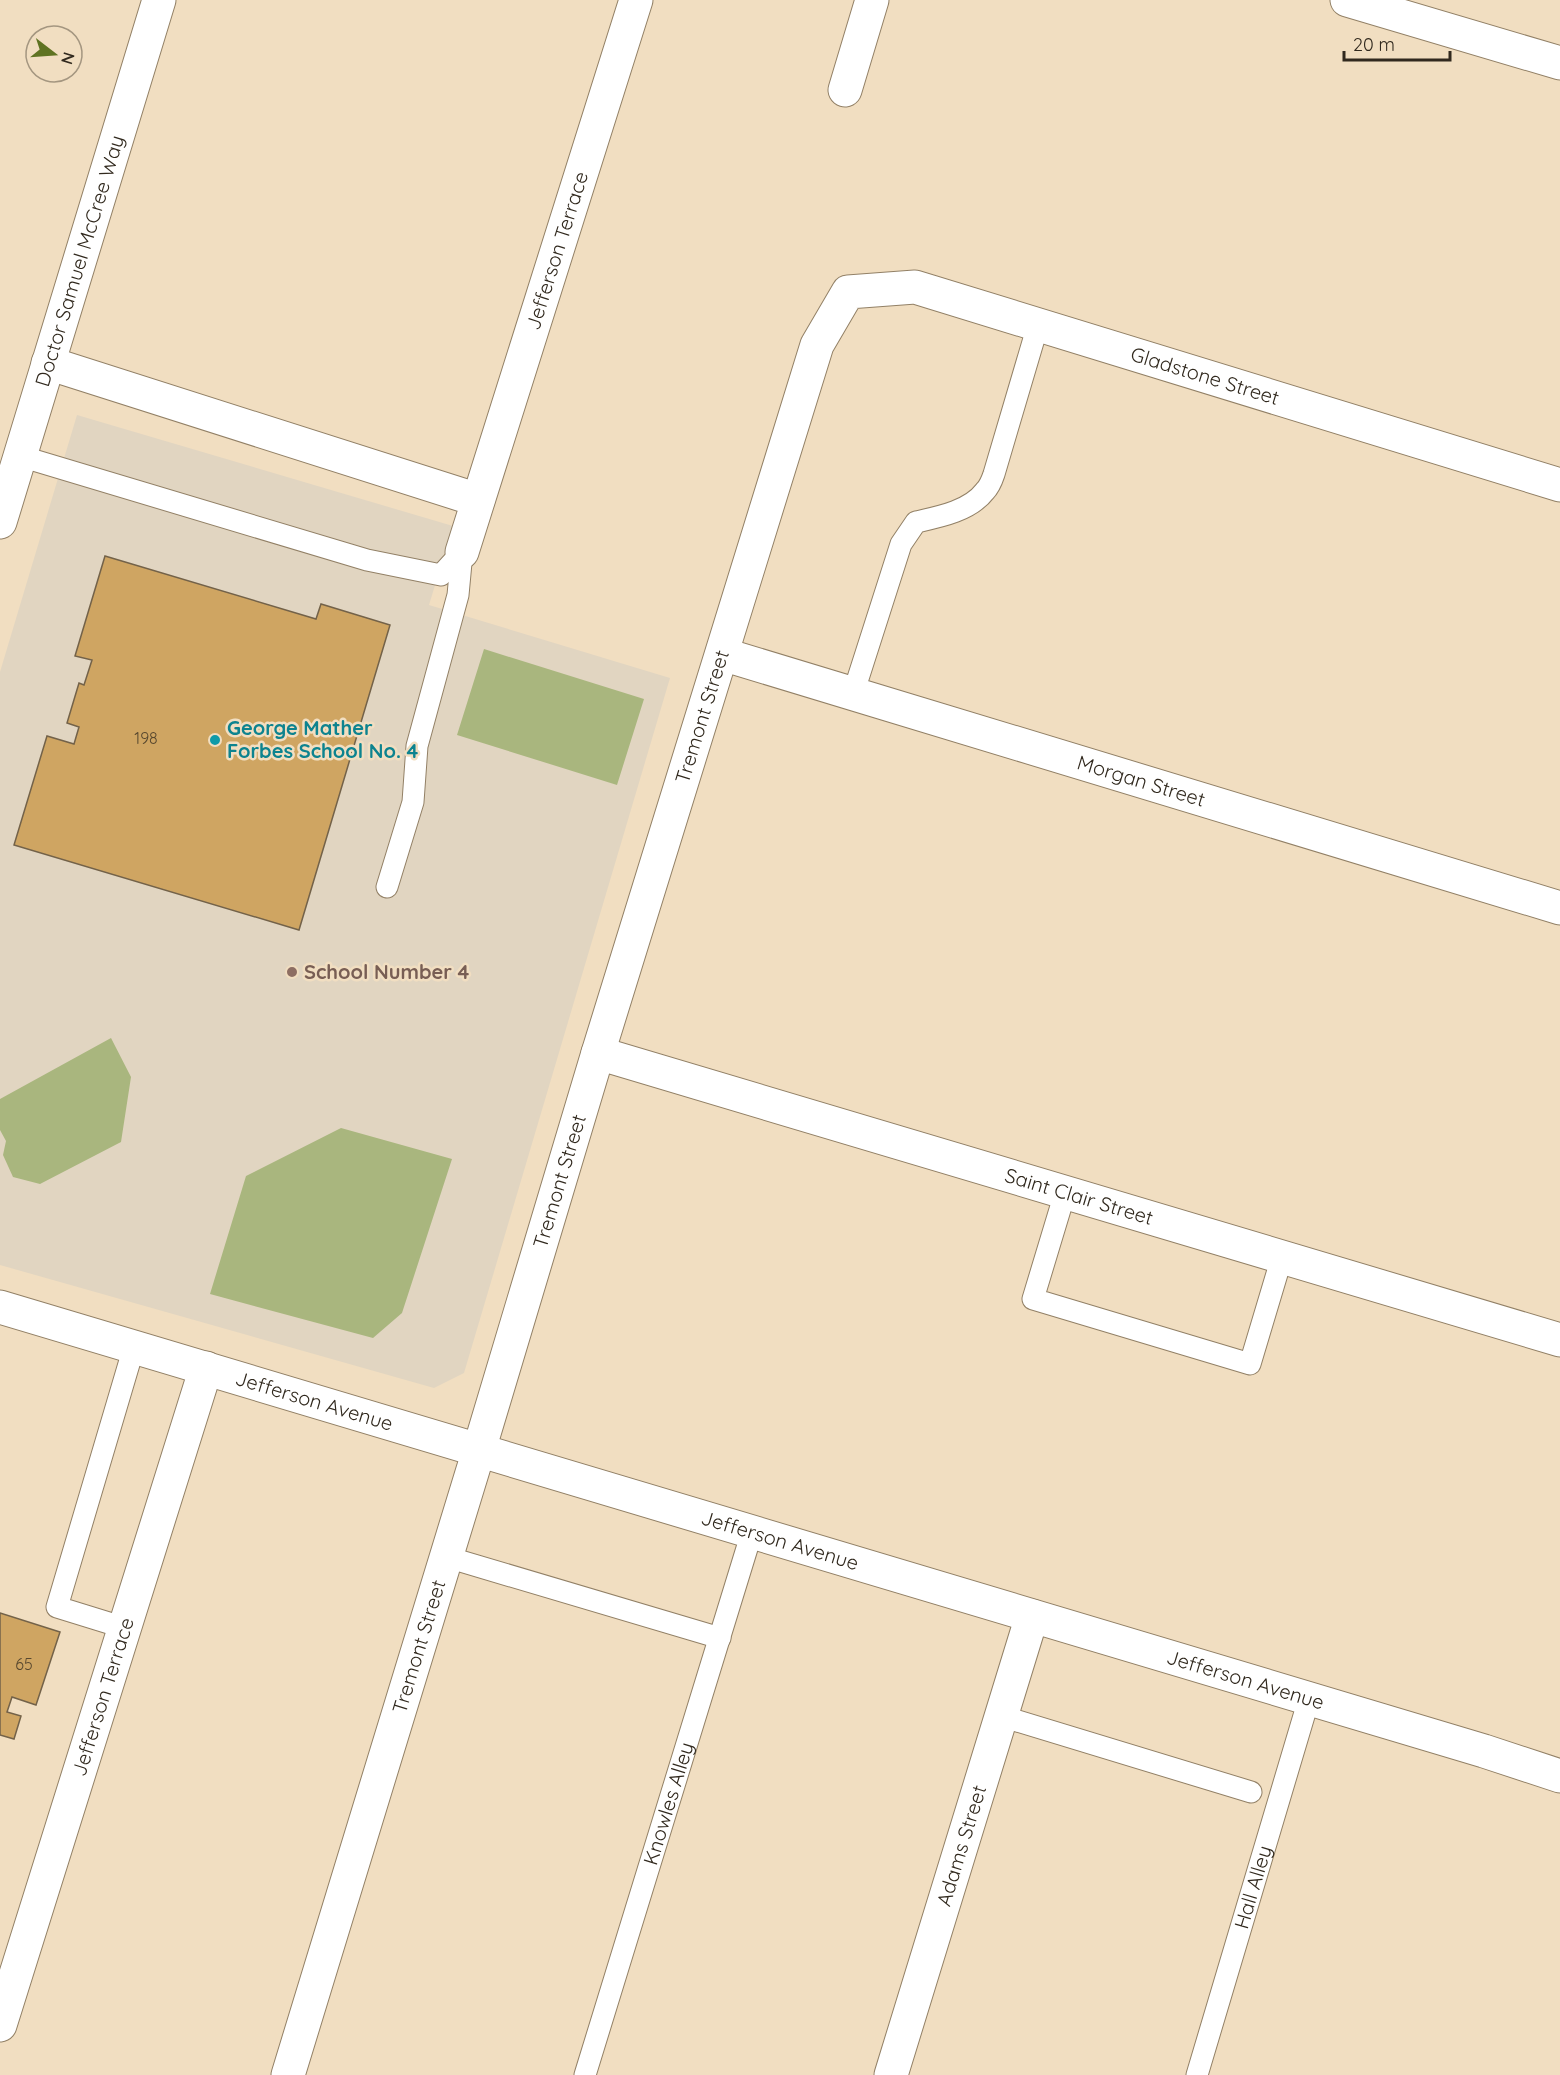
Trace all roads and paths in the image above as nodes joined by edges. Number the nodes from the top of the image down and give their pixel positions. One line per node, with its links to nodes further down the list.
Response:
1 (159, 0): 9 (street, Doctor Samuel McCree Way)
2 (636, 0): 12 (street, Jefferson Terrace)
3 (872, 0): 6 (street)
4 (1347, 0): 5 (street)
5 (1560, 63)
6 (845, 90)
7 (848, 292): 8 (street, Gladstone Street); 15 (street, Tremont Street)
8 (1038, 325): 11 (street, Gladstone Street); 16 (lane)
9 (48, 363): 10 (street, Doctor Samuel McCree Way); 12 (street)
10 (20, 456): 13 (street, Doctor Samuel McCree Way); 14 (lane)
11 (1560, 486)
12 (478, 500): 14 (street, Jefferson Terrace)
13 (0, 522)
14 (462, 552): 17 (lane)
15 (722, 654): 16 (street, Morgan Street); 19 (street, Tremont Street)
16 (853, 694): 18 (street, Morgan Street)
17 (387, 887)
18 (1560, 908)
19 (598, 1053): 20 (street, Saint Clair Street); 26 (street, Tremont Street)
20 (1065, 1193): 21 (street, Saint Clair Street); 21 (lane)
21 (1282, 1257): 23 (street, Saint Clair Street)
22 (0, 1307): 24 (street, Jefferson Avenue)
23 (1560, 1341)
24 (134, 1347): 25 (street, Jefferson Avenue); 30 (lane)
25 (206, 1368): 26 (street, Jefferson Avenue); 30 (street, Jefferson Terrace)
26 (479, 1450): 27 (street, Jefferson Avenue); 28 (street, Tremont Street)
27 (752, 1532): 29 (street, Jefferson Avenue); 31 (lane, Knowles Alley)
28 (447, 1557): 31 (lane); 37 (street, Tremont Street)
29 (1032, 1616): 32 (street, Jefferson Avenue); 33 (street, Adams Street)
30 (125, 1628): 36 (street, Jefferson Terrace)
31 (720, 1638): 38 (lane, Knowles Alley)
32 (1309, 1699): 34 (street, Jefferson Avenue); 40 (lane, Hall Alley)
33 (1001, 1716): 35 (lane); 39 (street, Adams Street)
34 (1560, 1776)
35 (1251, 1792)
36 (0, 2025)
37 (288, 2075)
38 (585, 2075)
39 (891, 2075)
40 (1197, 2075)

